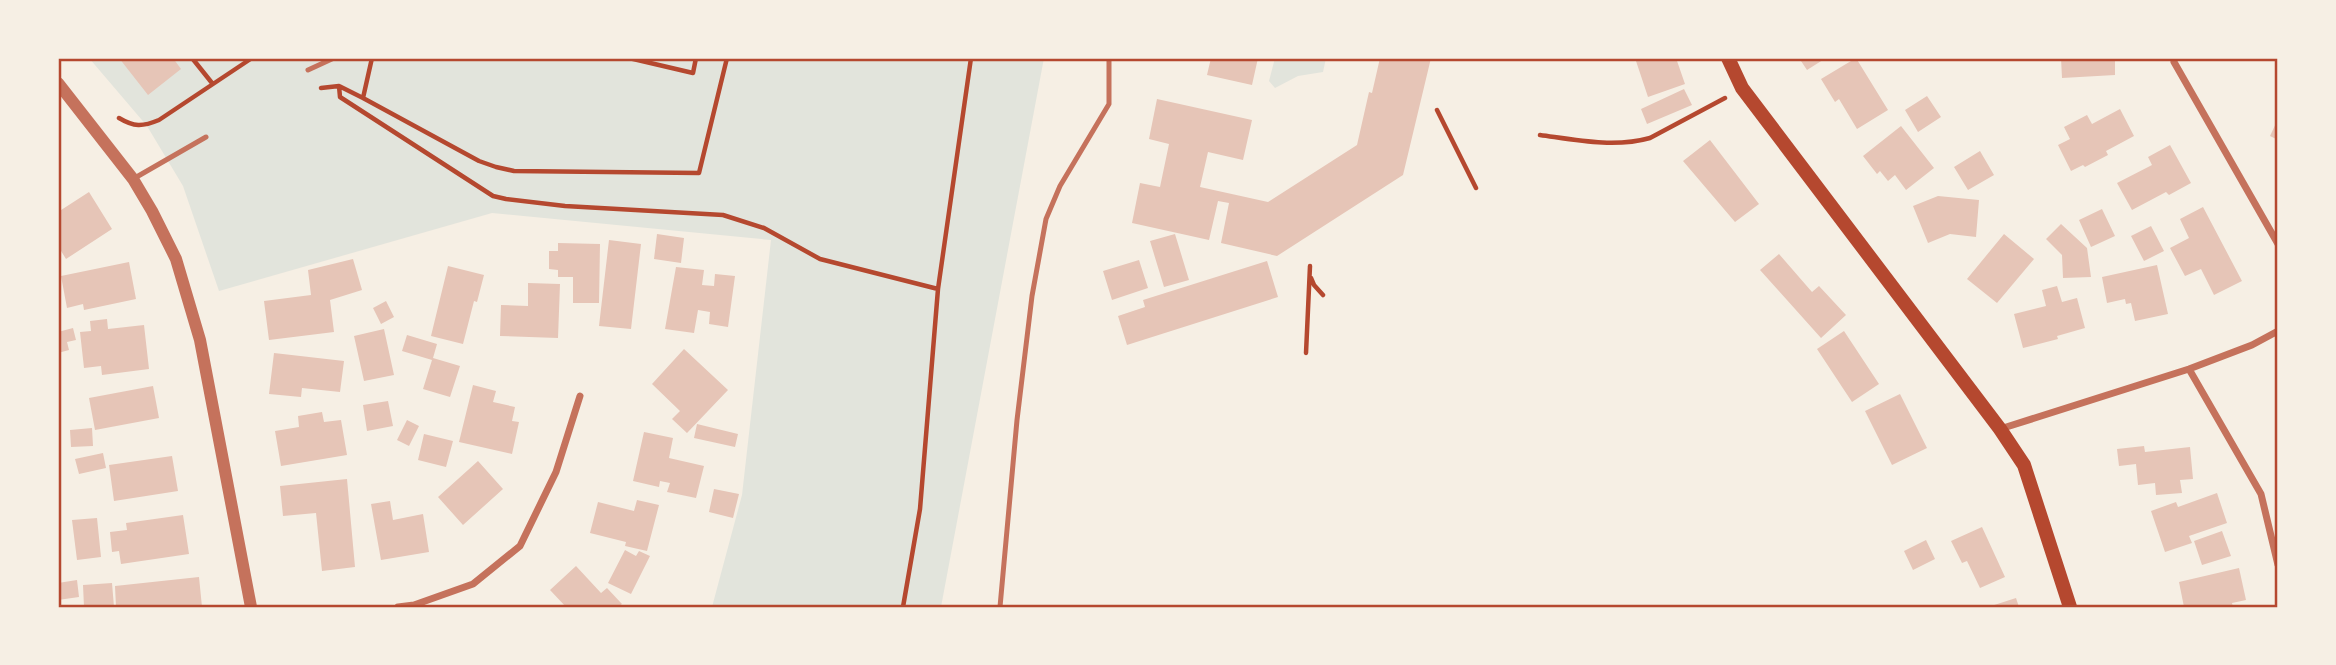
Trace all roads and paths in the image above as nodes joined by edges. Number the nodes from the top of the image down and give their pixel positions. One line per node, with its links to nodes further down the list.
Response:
1 (192, 58): 14 (path)
2 (251, 58): 14 (path)
3 (334, 58): 12 (lane)
4 (372, 58): 18 (path)
5 (629, 58): 6 (path)
6 (696, 58)
7 (727, 58): 18 (path)
8 (971, 58): 28 (path)
9 (1110, 58): 39 (lane)
10 (1728, 58): 17 (main road)
11 (2174, 62): 25 (street)
12 (308, 70)
13 (58, 83): 23 (street)
14 (212, 83): 20 (path)
15 (339, 86): 16 (path); 18 (path); 28 (path)
16 (321, 88)
17 (1742, 89): 21 (path); 34 (main road)
18 (363, 98)
19 (1437, 110): 24 (path)
20 (119, 118)
21 (1540, 135)
22 (206, 137): 23 (lane)
23 (133, 179): 36 (street)
24 (1476, 188)
25 (2278, 244)
26 (1310, 266): 27 (path)
27 (1310, 274): 29 (path); 31 (path)
28 (938, 289): 38 (path)
29 (1323, 295)
30 (2278, 331): 32 (street)
31 (1306, 353)
32 (2189, 369): 34 (street); 35 (street)
33 (580, 396): 37 (street)
34 (2000, 429): 40 (main road)
35 (2278, 565)
36 (251, 607)
37 (398, 607)
38 (903, 607)
39 (1000, 607)
40 (2070, 607)

